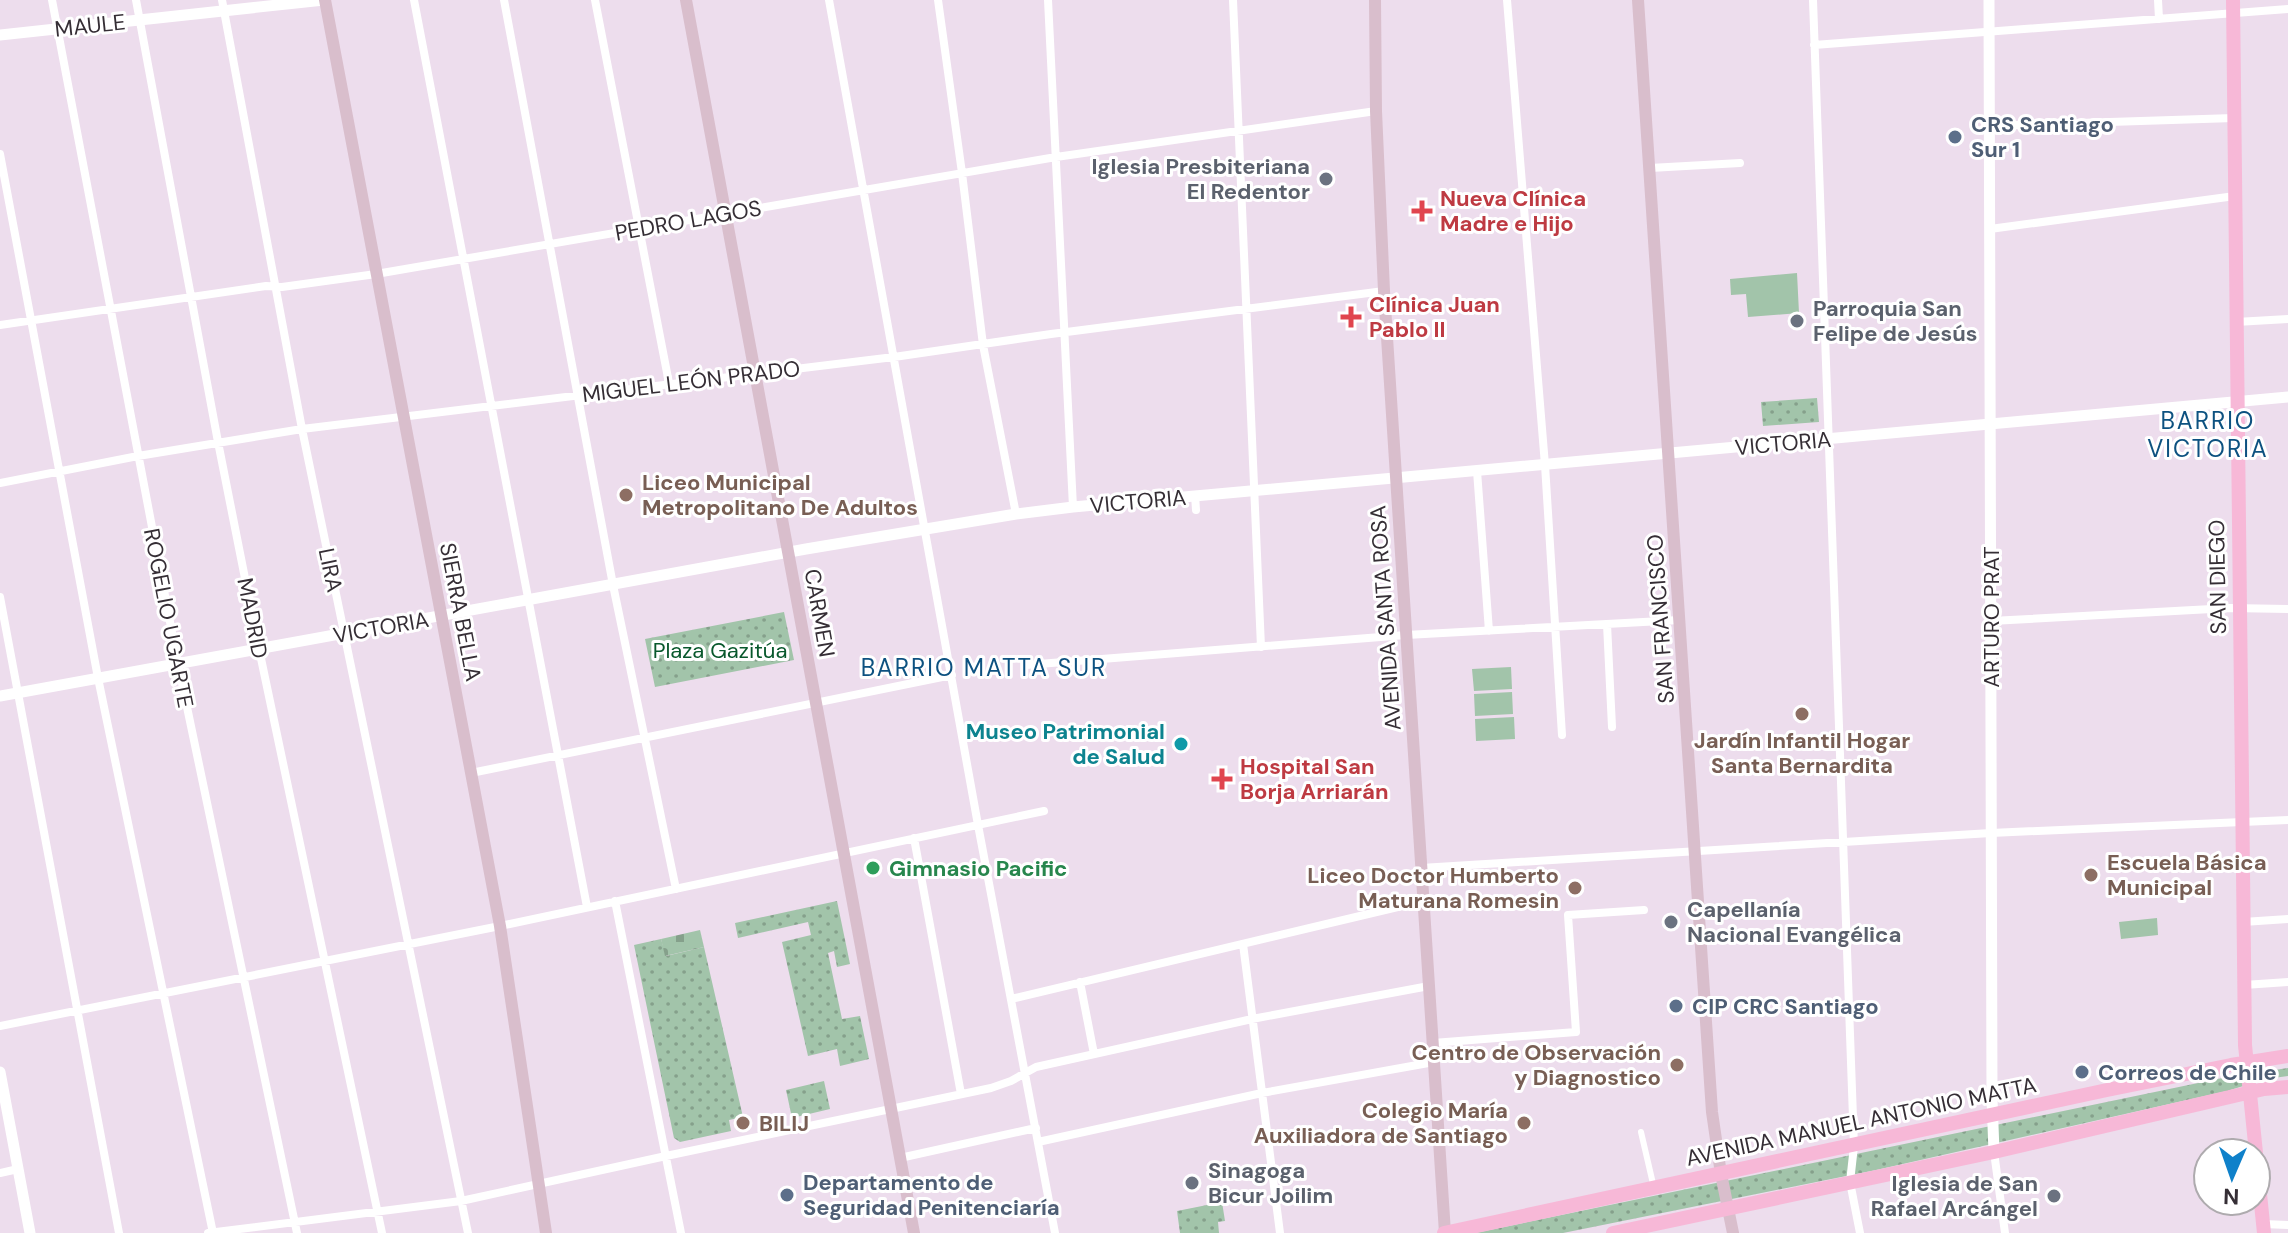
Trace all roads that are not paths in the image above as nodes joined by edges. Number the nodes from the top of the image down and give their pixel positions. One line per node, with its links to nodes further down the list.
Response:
1 (52, 0): 23 (street, ROGELIO UGARTE)
2 (136, 0): 22 (street, MADRID)
3 (324, 0): 18 (street, MAULE); 43 (main road, SIERRA BELLA)
4 (414, 0): 42 (street)
5 (504, 0): 41 (street)
6 (595, 0): 39 (street)
7 (686, 0): 38 (main road, CARMEN)
8 (829, 0): 36 (street)
9 (938, 0): 35 (street)
10 (1048, 0): 32 (street)
11 (1233, 0): 30 (street)
12 (1375, 0): 27 (main road, AVENIDA SANTA ROSA)
13 (1507, 0): 69 (street)
14 (1638, 0): 34 (main road, SAN FRANCISCO)
15 (1813, 0): 26 (street)
16 (1989, 0): 24 (street, ARTURO PRAT)
17 (2158, 0): 21 (street)
18 (223, 5): 22 (street, MAULE); 44 (street, LIRA)
19 (2233, 7): 20 (street); 21 (street); 28 (main road, SAN DIEGO)
20 (2288, 9)
21 (2159, 19): 24 (street)
22 (140, 20): 23 (street, MAULE); 46 (street, MADRID)
23 (58, 29): 25 (street, MAULE); 47 (street, ROGELIO UGARTE)
24 (1989, 32): 26 (street); 29 (street, ARTURO PRAT)
25 (0, 35)
26 (1814, 45): 65 (street)
27 (1376, 111): 30 (street, PEDRO LAGOS); 45 (main road, AVENIDA SANTA ROSA)
28 (2234, 118): 29 (street); 37 (main road, SAN DIEGO)
29 (1989, 126): 40 (street, ARTURO PRAT)
30 (1239, 131): 32 (street, PEDRO LAGOS); 48 (street)
31 (0, 154): 50 (street)
32 (1056, 157): 35 (street, PEDRO LAGOS); 53 (street)
33 (1740, 163): 34 (street)
34 (1650, 168): 67 (main road, SAN FRANCISCO)
35 (962, 173): 36 (street, PEDRO LAGOS); 54 (street)
36 (863, 190): 38 (street, PEDRO LAGOS); 55 (street)
37 (2235, 196): 40 (street); 51 (main road, SAN DIEGO)
38 (726, 213): 39 (street, PEDRO LAGOS); 56 (main road, CARMEN)
39 (639, 228): 41 (street, PEDRO LAGOS); 57 (street)
40 (1990, 229): 63 (street, ARTURO PRAT)
41 (549, 244): 42 (street, PEDRO LAGOS); 58 (street)
42 (462, 259): 43 (street, PEDRO LAGOS); 61 (street)
43 (376, 274): 44 (street, PEDRO LAGOS); 62 (main road, SIERRA BELLA)
44 (276, 286): 46 (street, PEDRO LAGOS); 64 (street, LIRA)
45 (1384, 291): 48 (street, MIGUEL LEÓN PRADO); 72 (main road, AVENIDA SANTA ROSA)
46 (192, 297): 47 (street, PEDRO LAGOS); 66 (street, MADRID)
47 (110, 309): 50 (street, PEDRO LAGOS); 68 (street, ROGELIO UGARTE)
48 (1246, 309): 53 (street, MIGUEL LEÓN PRADO); 74 (street)
49 (2288, 319): 51 (street)
50 (31, 321): 52 (street, PEDRO LAGOS); 70 (street)
51 (2236, 322): 60 (main road, SAN DIEGO)
52 (0, 325)
53 (1065, 333): 54 (street, MIGUEL LEÓN PRADO); 76 (street)
54 (983, 345): 55 (street, MIGUEL LEÓN PRADO); 78 (street)
55 (894, 357): 56 (street, MIGUEL LEÓN PRADO); 79 (street)
56 (756, 373): 57 (street, MIGUEL LEÓN PRADO); 80 (main road, CARMEN)
57 (669, 383): 58 (street, MIGUEL LEÓN PRADO)
58 (577, 394): 61 (street, MIGUEL LEÓN PRADO); 81 (street)
59 (2288, 397): 60 (street, VICTORIA)
60 (2237, 402): 63 (street, VICTORIA); 84 (main road, SAN DIEGO)
61 (490, 405): 62 (street, MIGUEL LEÓN PRADO); 83 (street)
62 (402, 417): 64 (street, MIGUEL LEÓN PRADO); 86 (main road, SIERRA BELLA)
63 (1990, 425): 65 (street, VICTORIA); 88 (street, ARTURO PRAT)
64 (302, 429): 66 (street, MIGUEL LEÓN PRADO); 92 (street, LIRA)
65 (1828, 439): 67 (street, VICTORIA); 114 (street)
66 (218, 442): 68 (street, MIGUEL LEÓN PRADO); 95 (street, MADRID)
67 (1669, 454): 69 (street, VICTORIA); 87 (main road, SAN FRANCISCO)
68 (138, 456): 70 (street, MIGUEL LEÓN PRADO); 96 (street, ROGELIO UGARTE)
69 (1545, 465): 71 (street, VICTORIA); 90 (street)
70 (59, 471): 73 (street, MIGUEL LEÓN PRADO); 99 (street)
71 (1477, 471): 72 (street, VICTORIA); 91 (street)
72 (1396, 478): 74 (street, VICTORIA); 93 (main road, AVENIDA SANTA ROSA)
73 (0, 483)
74 (1254, 491): 75 (street, VICTORIA); 94 (street)
75 (1195, 495): 76 (street, VICTORIA); 77 (street)
76 (1073, 507): 78 (street, VICTORIA)
77 (1196, 510)
78 (1016, 514): 79 (street, VICTORIA)
79 (926, 529): 80 (street, VICTORIA); 98 (street)
80 (789, 552): 81 (street, VICTORIA); 102 (main road, CARMEN)
81 (613, 585): 83 (street, VICTORIA); 105 (street)
82 (0, 597): 100 (street)
83 (528, 600): 86 (street, VICTORIA); 106 (street)
84 (2240, 609): 85 (street); 88 (street); 110 (main road, SAN DIEGO)
85 (2288, 609)
86 (442, 616): 92 (street, VICTORIA); 107 (main road, SIERRA BELLA)
87 (1680, 620): 89 (street); 115 (main road, SAN FRANCISCO)
88 (1991, 621): 112 (street, ARTURO PRAT)
89 (1607, 624): 90 (street); 103 (street)
90 (1556, 627): 91 (street); 104 (street)
91 (1489, 631): 93 (street)
92 (344, 634): 95 (street, VICTORIA); 126 (street, LIRA)
93 (1406, 635): 94 (street); 117 (main road, AVENIDA SANTA ROSA)
94 (1261, 647): 97 (street)
95 (259, 649): 96 (street, VICTORIA); 128 (street, MADRID)
96 (178, 664): 99 (street, VICTORIA); 129 (street, ROGELIO UGARTE)
97 (1026, 665)
98 (952, 675): 102 (street); 111 (street)
99 (98, 678): 100 (street, VICTORIA); 134 (street)
100 (18, 693): 101 (street, VICTORIA); 136 (street)
101 (0, 696)
102 (816, 703): 105 (street); 116 (main road, CARMEN)
103 (1612, 727)
104 (1562, 735)
105 (645, 737): 106 (street); 118 (street)
106 (558, 755): 107 (street); 121 (street)
107 (471, 773): 125 (main road, SIERRA BELLA)
108 (1044, 811): 111 (street)
109 (2288, 820): 110 (street)
110 (2242, 822): 112 (street); 124 (main road, SAN DIEGO)
111 (978, 825): 113 (street); 135 (street)
112 (1991, 833): 114 (street); 151 (street, ARTURO PRAT)
113 (914, 838): 116 (street); 149 (street)
114 (1843, 842): 115 (street); 156 (street)
115 (1695, 852): 117 (street); 162 (main road, SAN FRANCISCO)
116 (844, 853): 118 (street); 150 (main road, CARMEN)
117 (1421, 868): 120 (main road, AVENIDA SANTA ROSA)
118 (676, 889): 119 (street)
119 (615, 901): 121 (street); 158 (street)
120 (1423, 901): 127 (street); 133 (main road, AVENIDA SANTA ROSA)
121 (587, 907): 125 (street)
122 (1644, 910): 139 (street)
123 (2288, 919): 124 (street)
124 (2243, 922): 132 (main road, SAN DIEGO)
125 (500, 926): 126 (street); 164 (main road, SIERRA BELLA)
126 (408, 944): 128 (street); 166 (street, LIRA)
127 (1243, 944): 130 (street); 137 (street)
128 (325, 961): 129 (street); 168 (street, MADRID)
129 (243, 977): 134 (street); 169 (street, ROGELIO UGARTE)
130 (1080, 982): 135 (street); 140 (street)
131 (2288, 982): 132 (street)
132 (2244, 985): 143 (main road, SAN DIEGO)
133 (1429, 986): 137 (street); 139 (main road, AVENIDA SANTA ROSA)
134 (162, 993): 136 (street); 175 (street)
135 (1011, 999): 145 (street)
136 (77, 1010): 138 (street); 174 (street)
137 (1252, 1019): 140 (street); 147 (street)
138 (0, 1026)
139 (1433, 1043): 142 (main road, AVENIDA SANTA ROSA)
140 (1094, 1054): 145 (street)
141 (2288, 1056): 143 (main road, AVENIDA MANUEL ANTONIO MATTA)
142 (1434, 1062): 147 (street); 184 (main road, AVENIDA SANTA ROSA)
143 (2246, 1062): 148 (main road, SAN DIEGO); 151 (main road, AVENIDA MANUEL ANTONIO MATTA)
144 (0, 1072): 160 (street)
145 (1026, 1073): 149 (street); 152 (street)
146 (2288, 1087): 148 (main road)
147 (1262, 1093): 155 (street); 183 (street)
148 (2249, 1093): 154 (main road, SAN DIEGO); 157 (main road)
149 (961, 1094): 150 (street)
150 (891, 1109): 158 (street); 159 (main road, CARMEN)
151 (1992, 1116): 156 (main road, AVENIDA MANUEL ANTONIO MATTA); 157 (street, ARTURO PRAT)
152 (1036, 1128): 155 (street); 159 (street)
153 (1641, 1132): 165 (street)
154 (2254, 1137)
155 (1038, 1142): 182 (street)
156 (1854, 1146): 162 (main road, AVENIDA MANUEL ANTONIO MATTA); 163 (street)
157 (1994, 1152): 163 (main road); 188 (street, ARTURO PRAT)
158 (666, 1156): 164 (street); 180 (street)
159 (900, 1158): 181 (main road, CARMEN)
160 (18, 1169): 161 (street); 173 (street)
161 (0, 1173)
162 (1721, 1174): 165 (main road, AVENIDA MANUEL ANTONIO MATTA); 167 (main road, SAN FRANCISCO)
163 (1850, 1182): 167 (main road); 187 (street)
164 (538, 1185): 166 (street); 179 (main road, SIERRA BELLA)
165 (1654, 1188): 184 (main road, AVENIDA MANUEL ANTONIO MATTA)
166 (461, 1201): 168 (street); 178 (street, LIRA)
167 (1729, 1208): 171 (main road); 186 (main road, SAN FRANCISCO)
168 (377, 1212): 169 (street); 177 (street, MADRID)
169 (295, 1222): 175 (street); 176 (street, ROGELIO UGARTE)
170 (2288, 1225): 172 (street)
171 (1663, 1228): 185 (main road)
172 (2264, 1228)
173 (30, 1233)
174 (119, 1233)
175 (212, 1233)
176 (297, 1233)
177 (382, 1233)
178 (468, 1233)
179 (546, 1233)
180 (681, 1233)
181 (914, 1233)
182 (1055, 1233)
183 (1280, 1233)
184 (1445, 1233)
185 (1613, 1233)
186 (1733, 1233)
187 (1860, 1233)
188 (2005, 1233)

